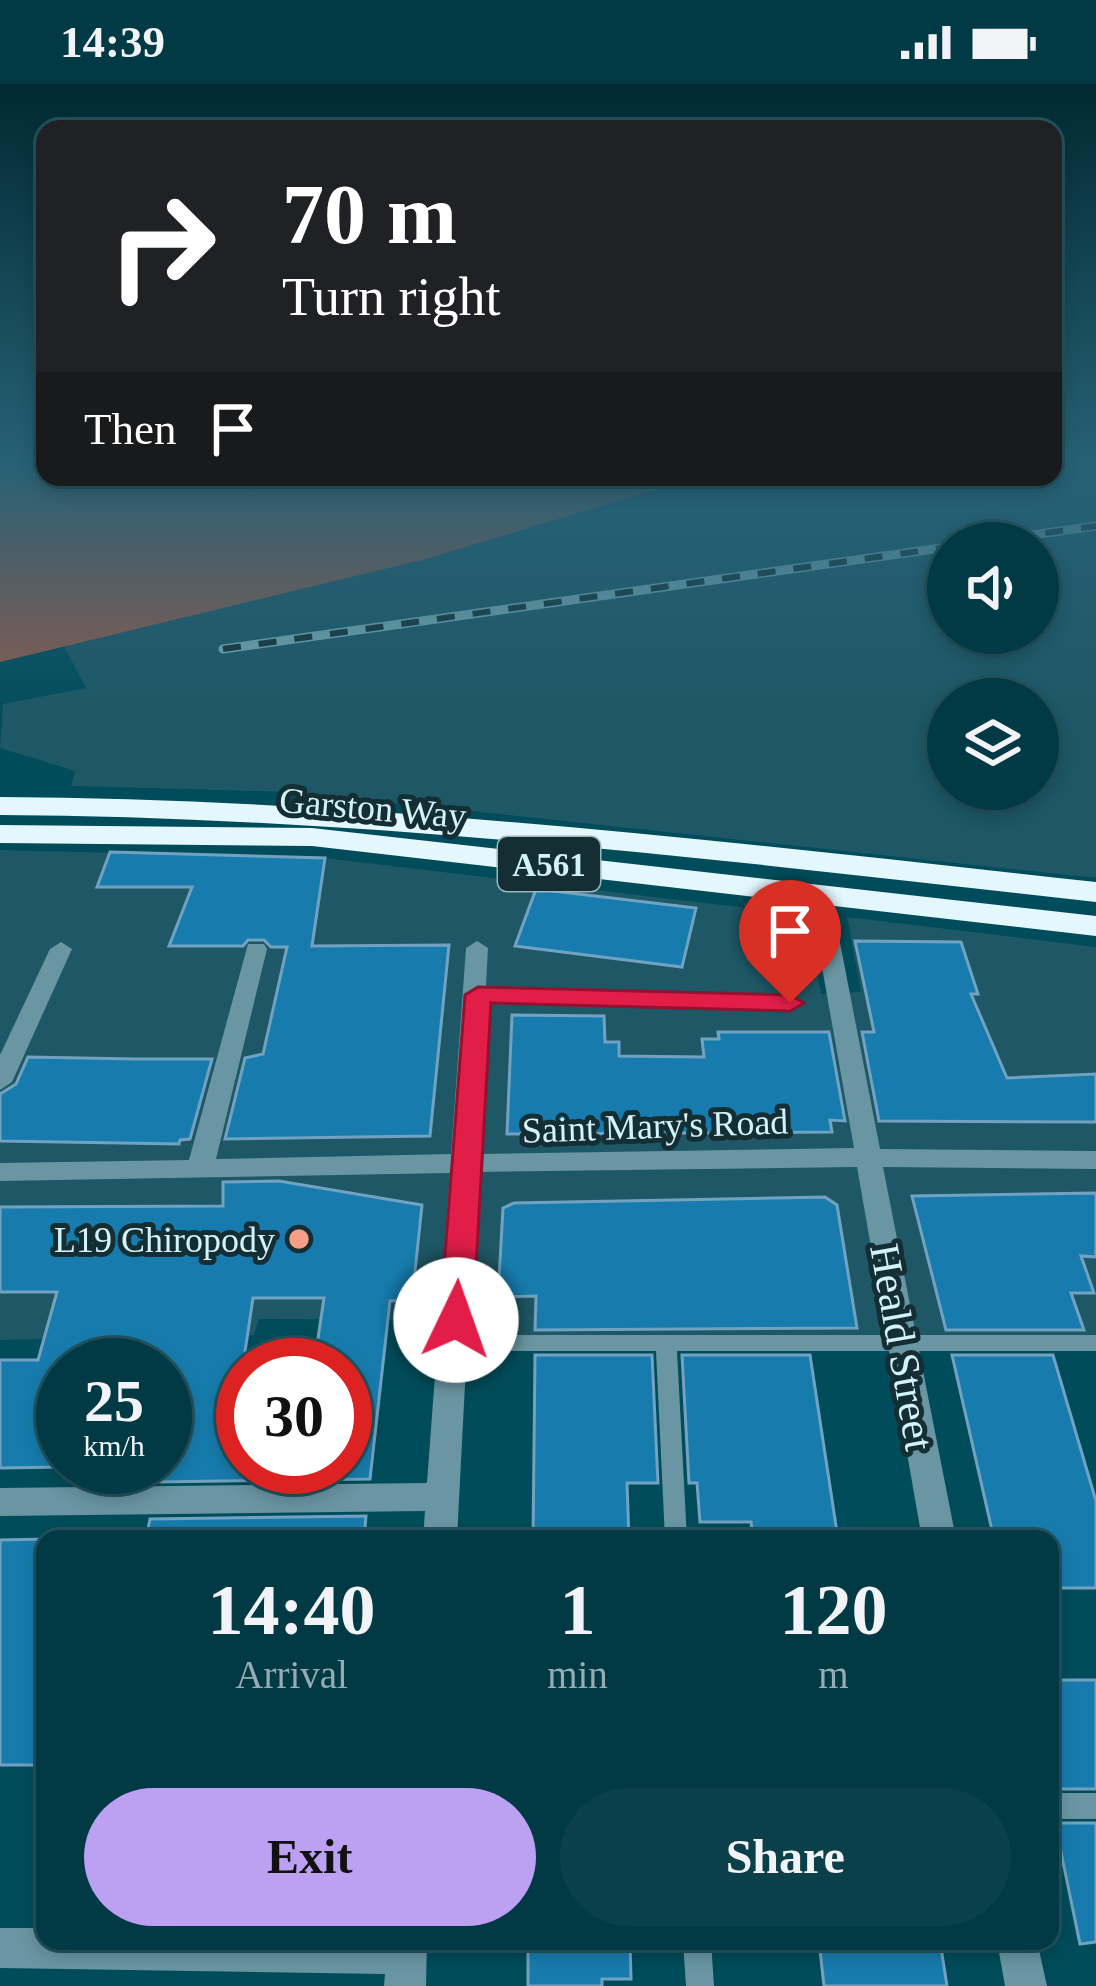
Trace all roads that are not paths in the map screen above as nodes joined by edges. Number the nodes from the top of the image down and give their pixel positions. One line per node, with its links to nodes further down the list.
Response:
1 (0, 806): 3 (highway, Garston Way / A561)
2 (0, 834): 5 (highway, Garston Way / A561)
3 (1096, 892)
4 (825, 922): 12 (street, Heald Street)
5 (1096, 926)
6 (478, 948): 9 (street)
7 (61, 949): 11 (street)
8 (256, 949): 15 (street)
9 (478, 995): 10 (lane); 14 (street)
10 (790, 1003)
11 (0, 1082)
12 (869, 1154): 13 (street, Saint Mary's Road); 14 (street, Saint Mary's Road); 19 (street, Heald Street)
13 (1096, 1160)
14 (465, 1166): 15 (street, Saint Mary's Road); 18 (street)
15 (200, 1170): 16 (street, Saint Mary's Road)
16 (0, 1172)
17 (666, 1342): 18 (lane); 19 (lane); 24 (lane)
18 (455, 1343): 21 (street)
19 (901, 1344): 20 (lane); 25 (street, Heald Street)
20 (1095, 1346)
21 (443, 1497): 22 (street); 23 (street)
22 (0, 1502)
23 (441, 1530)
24 (676, 1530)
25 (937, 1530)
26 (1059, 1806): 27 (lane)
27 (1096, 1806)
28 (0, 1948): 29 (street)
29 (36, 1949)
30 (68, 1950): 33 (street)
31 (698, 1950): 34 (lane)
32 (1019, 1950): 35 (street)
33 (407, 1960)
34 (700, 1986)
35 (1026, 1986)

